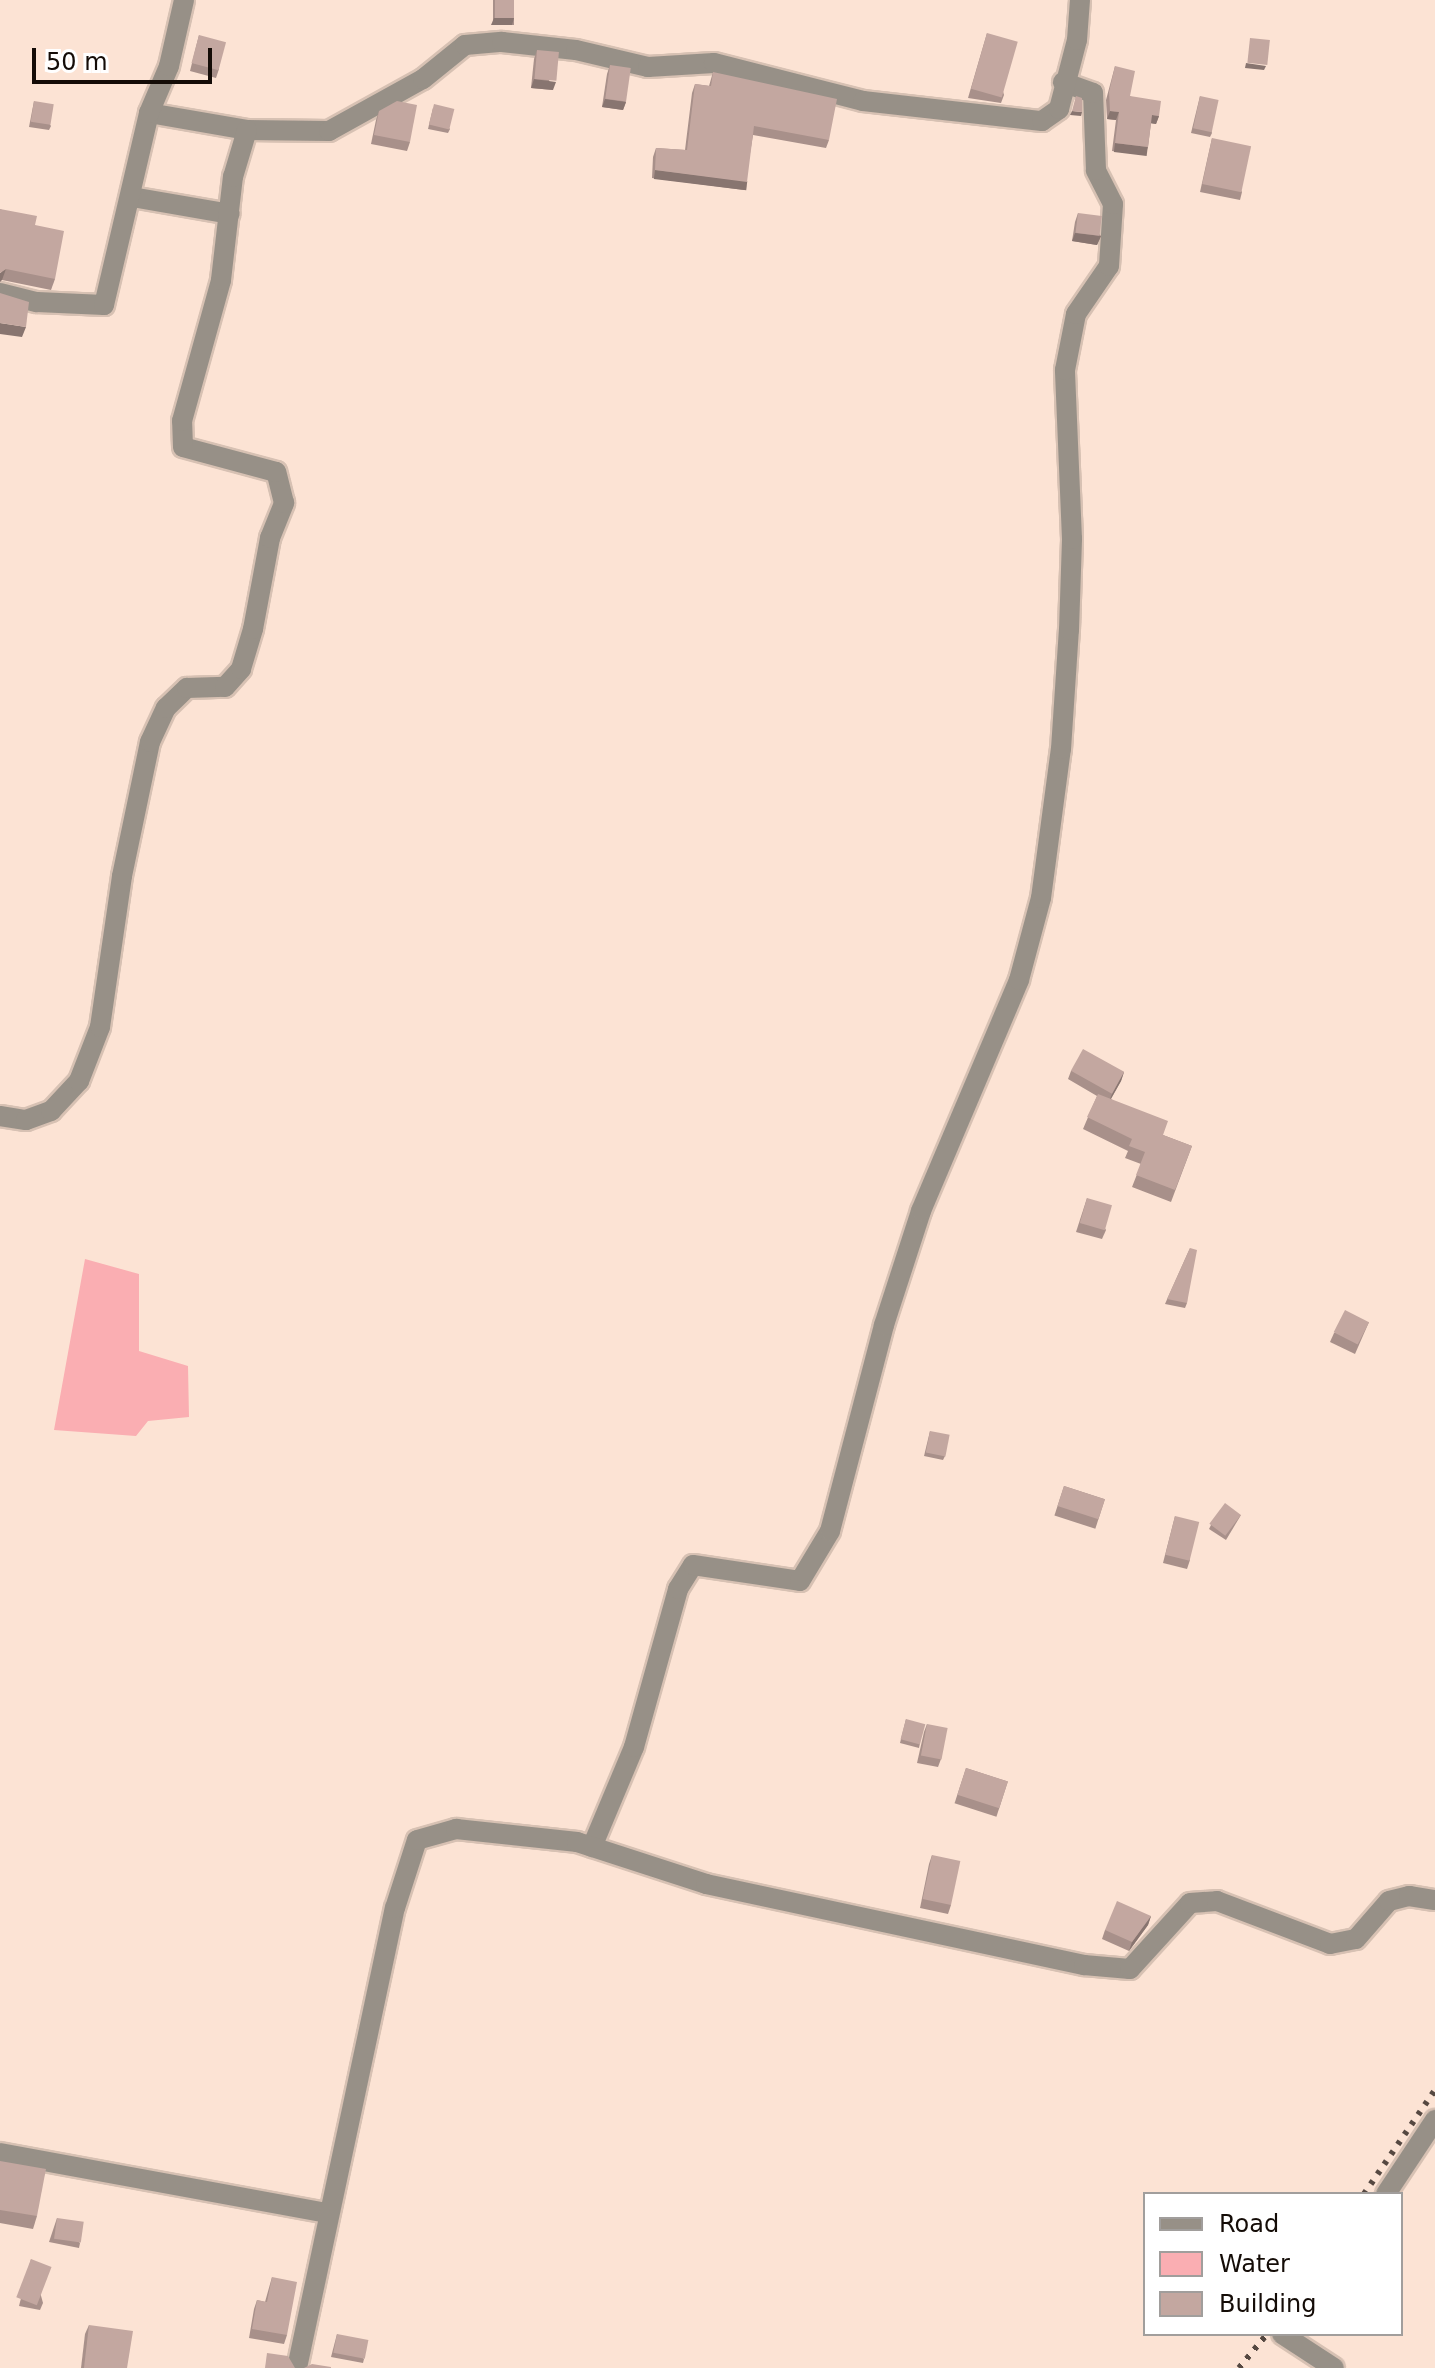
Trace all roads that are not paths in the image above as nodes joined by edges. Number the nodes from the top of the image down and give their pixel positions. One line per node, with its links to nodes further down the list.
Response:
1 (184, 0): 4 (street)
2 (1080, 0): 3 (street)
3 (1063, 82): 5 (street); 10 (street)
4 (149, 113): 5 (street); 6 (street)
5 (247, 130): 7 (street)
6 (132, 197): 7 (street); 8 (street)
7 (230, 214): 9 (street)
8 (0, 293)
9 (0, 1116)
10 (592, 1847): 11 (street); 15 (street)
11 (1435, 1900)
12 (1435, 2120): 14 (street)
13 (0, 2153): 15 (street)
14 (1387, 2192)
15 (327, 2213): 17 (street)
16 (1291, 2337): 18 (street)
17 (297, 2368)
18 (1334, 2368)

